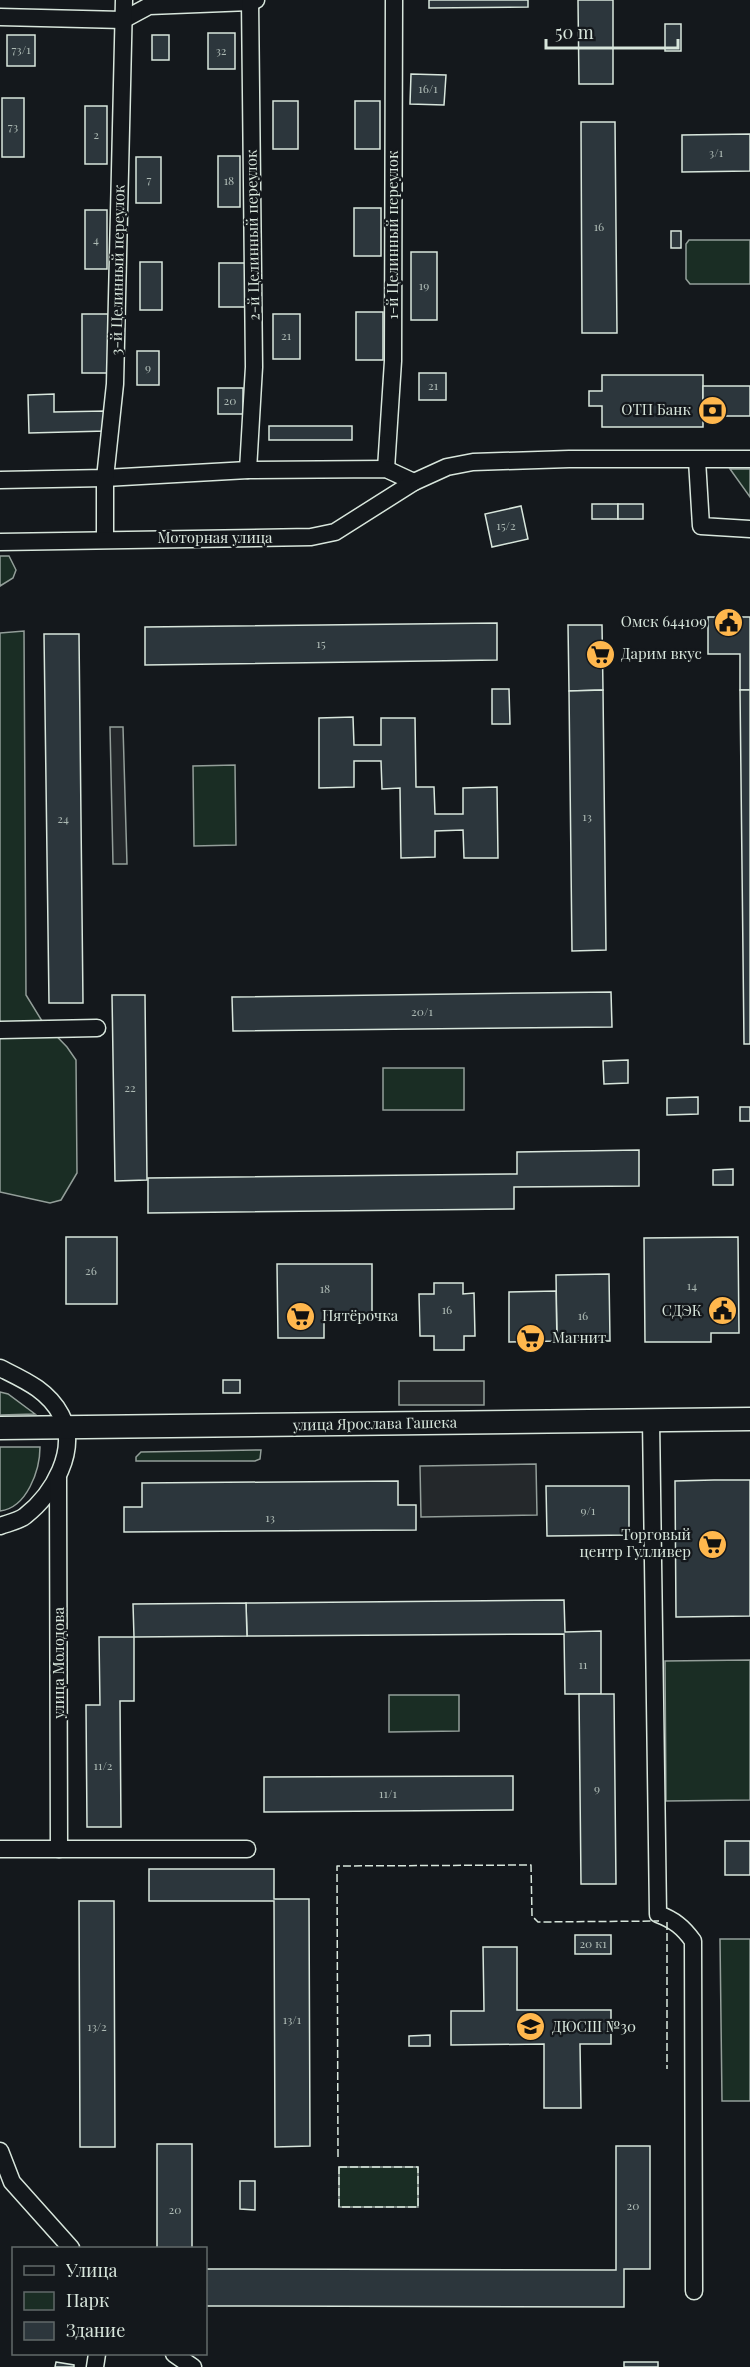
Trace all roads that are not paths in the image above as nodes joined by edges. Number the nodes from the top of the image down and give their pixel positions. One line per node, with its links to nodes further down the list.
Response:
1 (124, 0): 5 (street, 3-й Целинный переулок)
2 (394, 0): 8 (street, 1-й Целинный переулок)
3 (252, 1): 5 (street); 9 (street, 2-й Целинный переулок)
4 (0, 17): 5 (street)
5 (123, 20): 10 (street, 3-й Целинный переулок)
6 (697, 459): 7 (street, Моторная улица); 12 (street, Моторная улица); 13 (street)
7 (750, 459)
8 (386, 469): 9 (street); 12 (street)
9 (248, 470): 10 (street)
10 (105, 478): 11 (street); 14 (street, 3-й Целинный переулок)
11 (0, 480)
12 (414, 482): 14 (street, Моторная улица)
13 (750, 529)
14 (105, 539): 15 (street, Моторная улица)
15 (0, 542)
16 (97, 1028): 17 (street)
17 (0, 1030)
18 (0, 1368): 22 (street)
19 (750, 1419): 20 (main road, улица Ярослава Гашека)
20 (651, 1420): 22 (main road, улица Ярослава Гашека); 30 (street)
21 (0, 1428): 22 (main road, улица Ярослава Гашека)
22 (66, 1428): 23 (street)
23 (58, 1478): 24 (street); 26 (street, улица Молодова)
24 (0, 1526)
25 (0, 1849): 26 (street)
26 (59, 1849): 27 (street)
27 (247, 1849)
28 (0, 2151): 29 (street)
29 (70, 2247)
30 (694, 2292)
31 (175, 2355): 32 (street)
32 (193, 2367)

